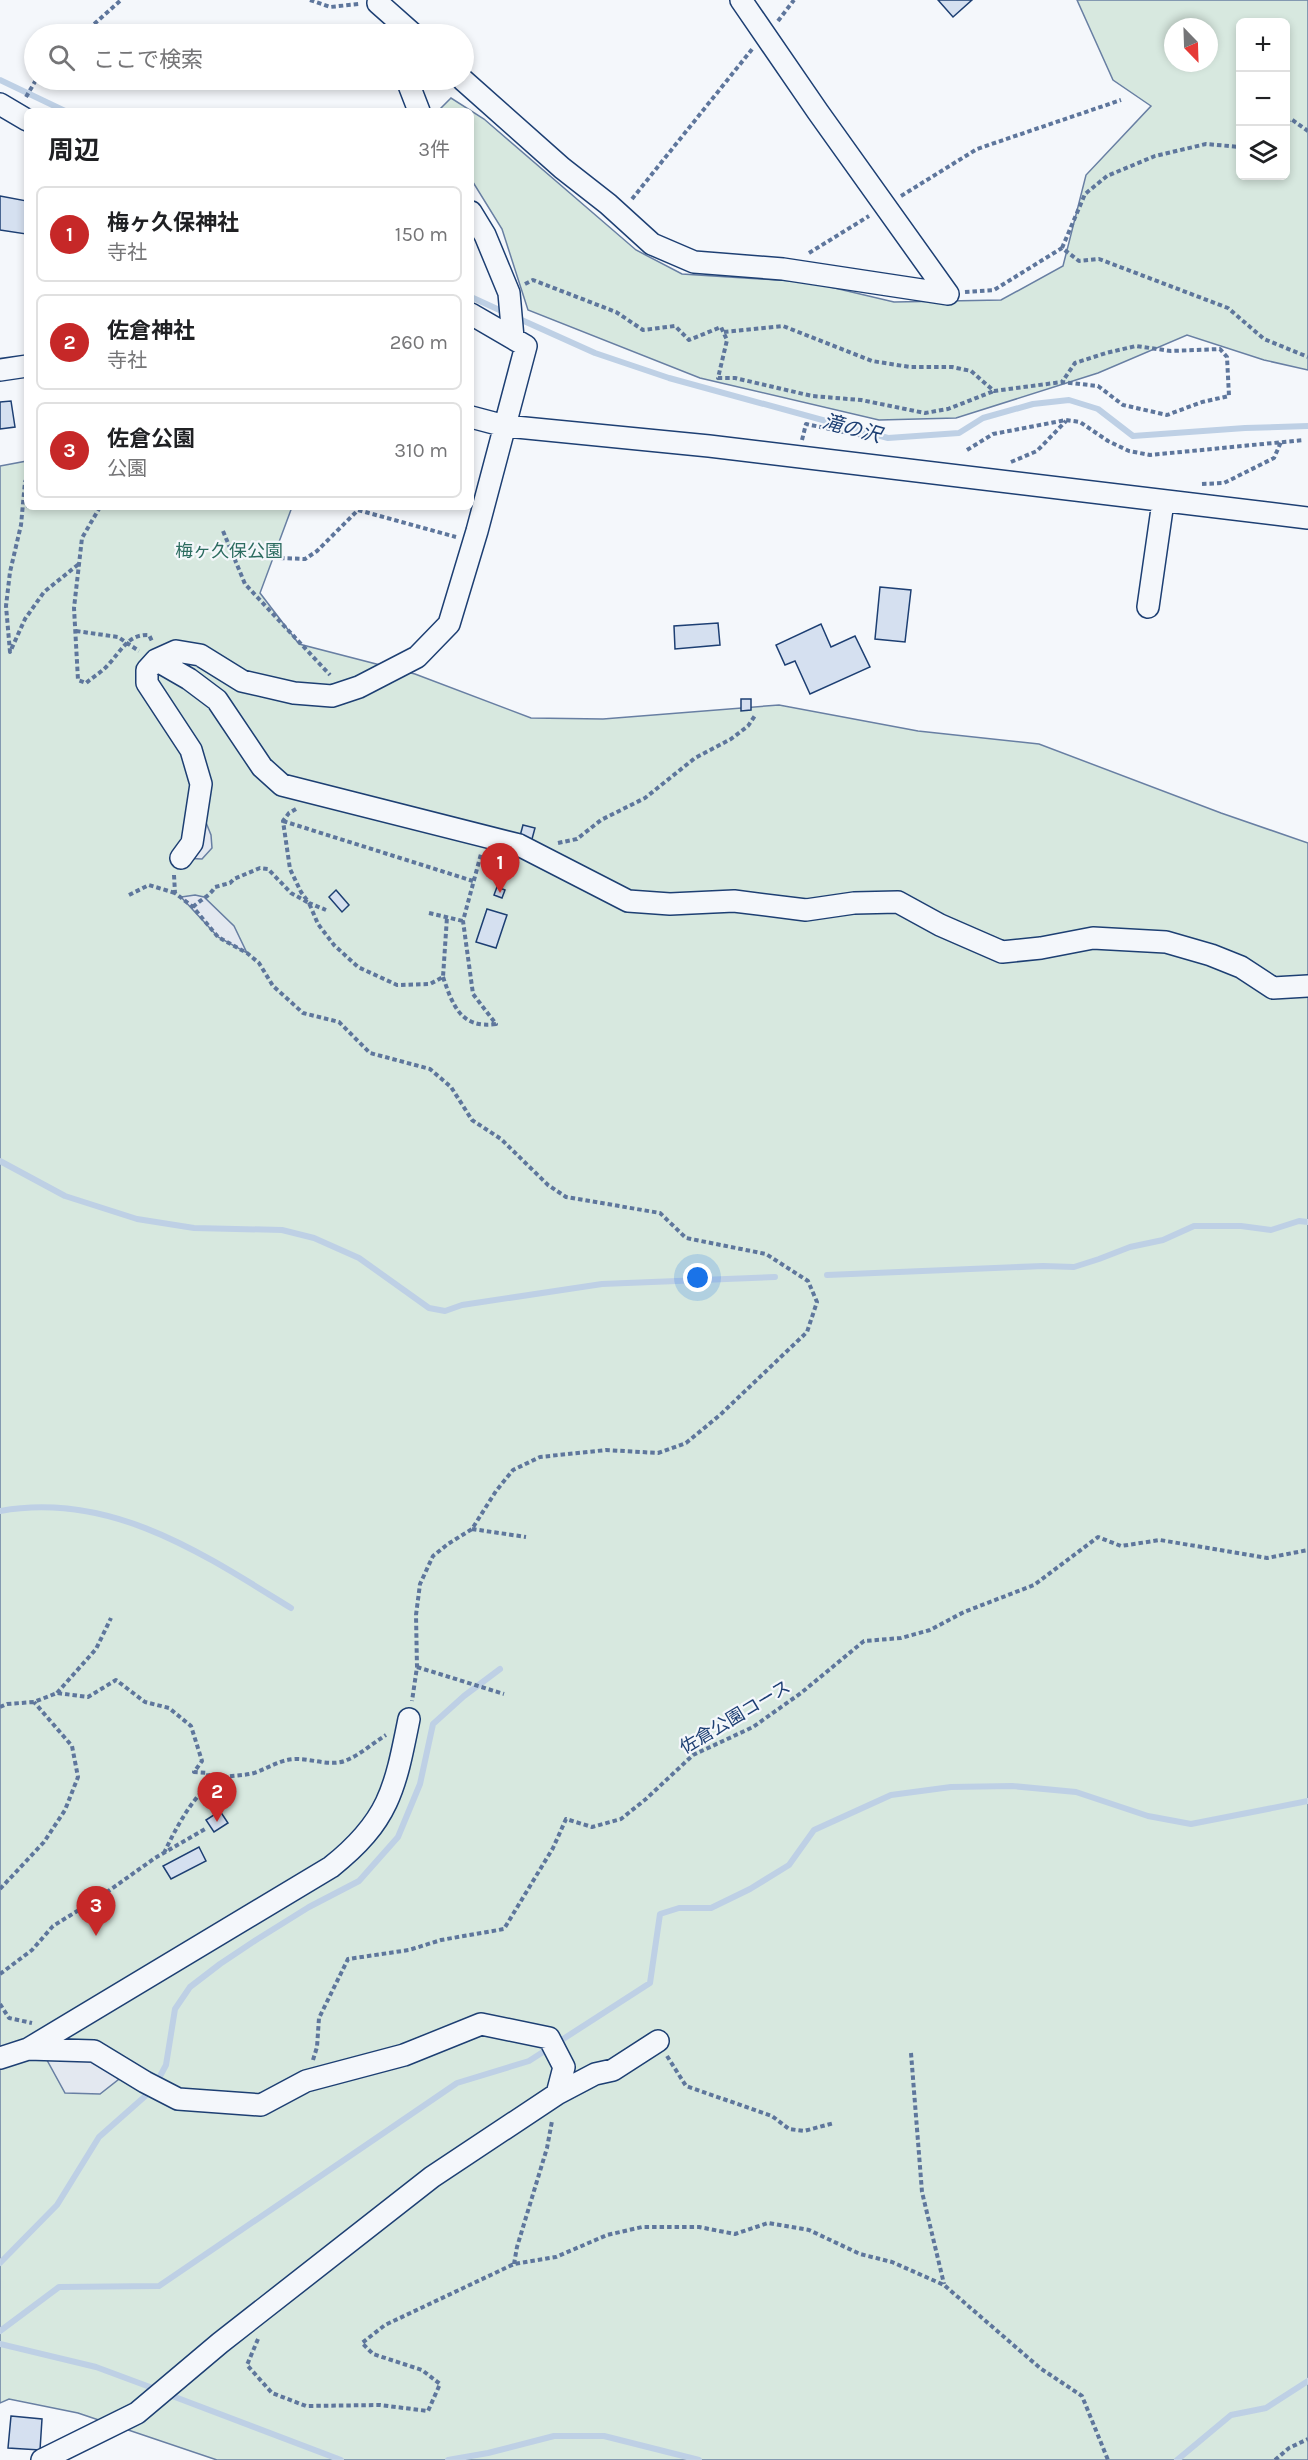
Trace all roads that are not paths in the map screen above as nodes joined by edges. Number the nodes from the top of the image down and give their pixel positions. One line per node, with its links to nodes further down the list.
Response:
1 (741, 0): 5 (street)
2 (377, 1): 3 (street); 4 (street)
3 (386, 24)
4 (402, 24)
5 (474, 89)
6 (411, 90): 8 (street)
7 (0, 104): 9 (street)
8 (418, 108)
9 (24, 118)
10 (474, 217): 12 (street)
11 (474, 315): 12 (street)
12 (513, 333): 16 (street)
13 (24, 366): 14 (street)
14 (0, 370)
15 (474, 418): 16 (street)
16 (505, 426): 17 (street); 20 (street)
17 (1164, 502): 18 (street); 19 (street)
18 (1308, 518)
19 (1148, 607)
20 (156, 660): 21 (street); 22 (street)
21 (181, 858)
22 (1308, 986)
23 (409, 1719): 25 (street)
24 (658, 2042): 27 (street)
25 (28, 2049): 26 (street); 27 (street)
26 (0, 2058)
27 (557, 2094): 28 (street)
28 (42, 2460)

